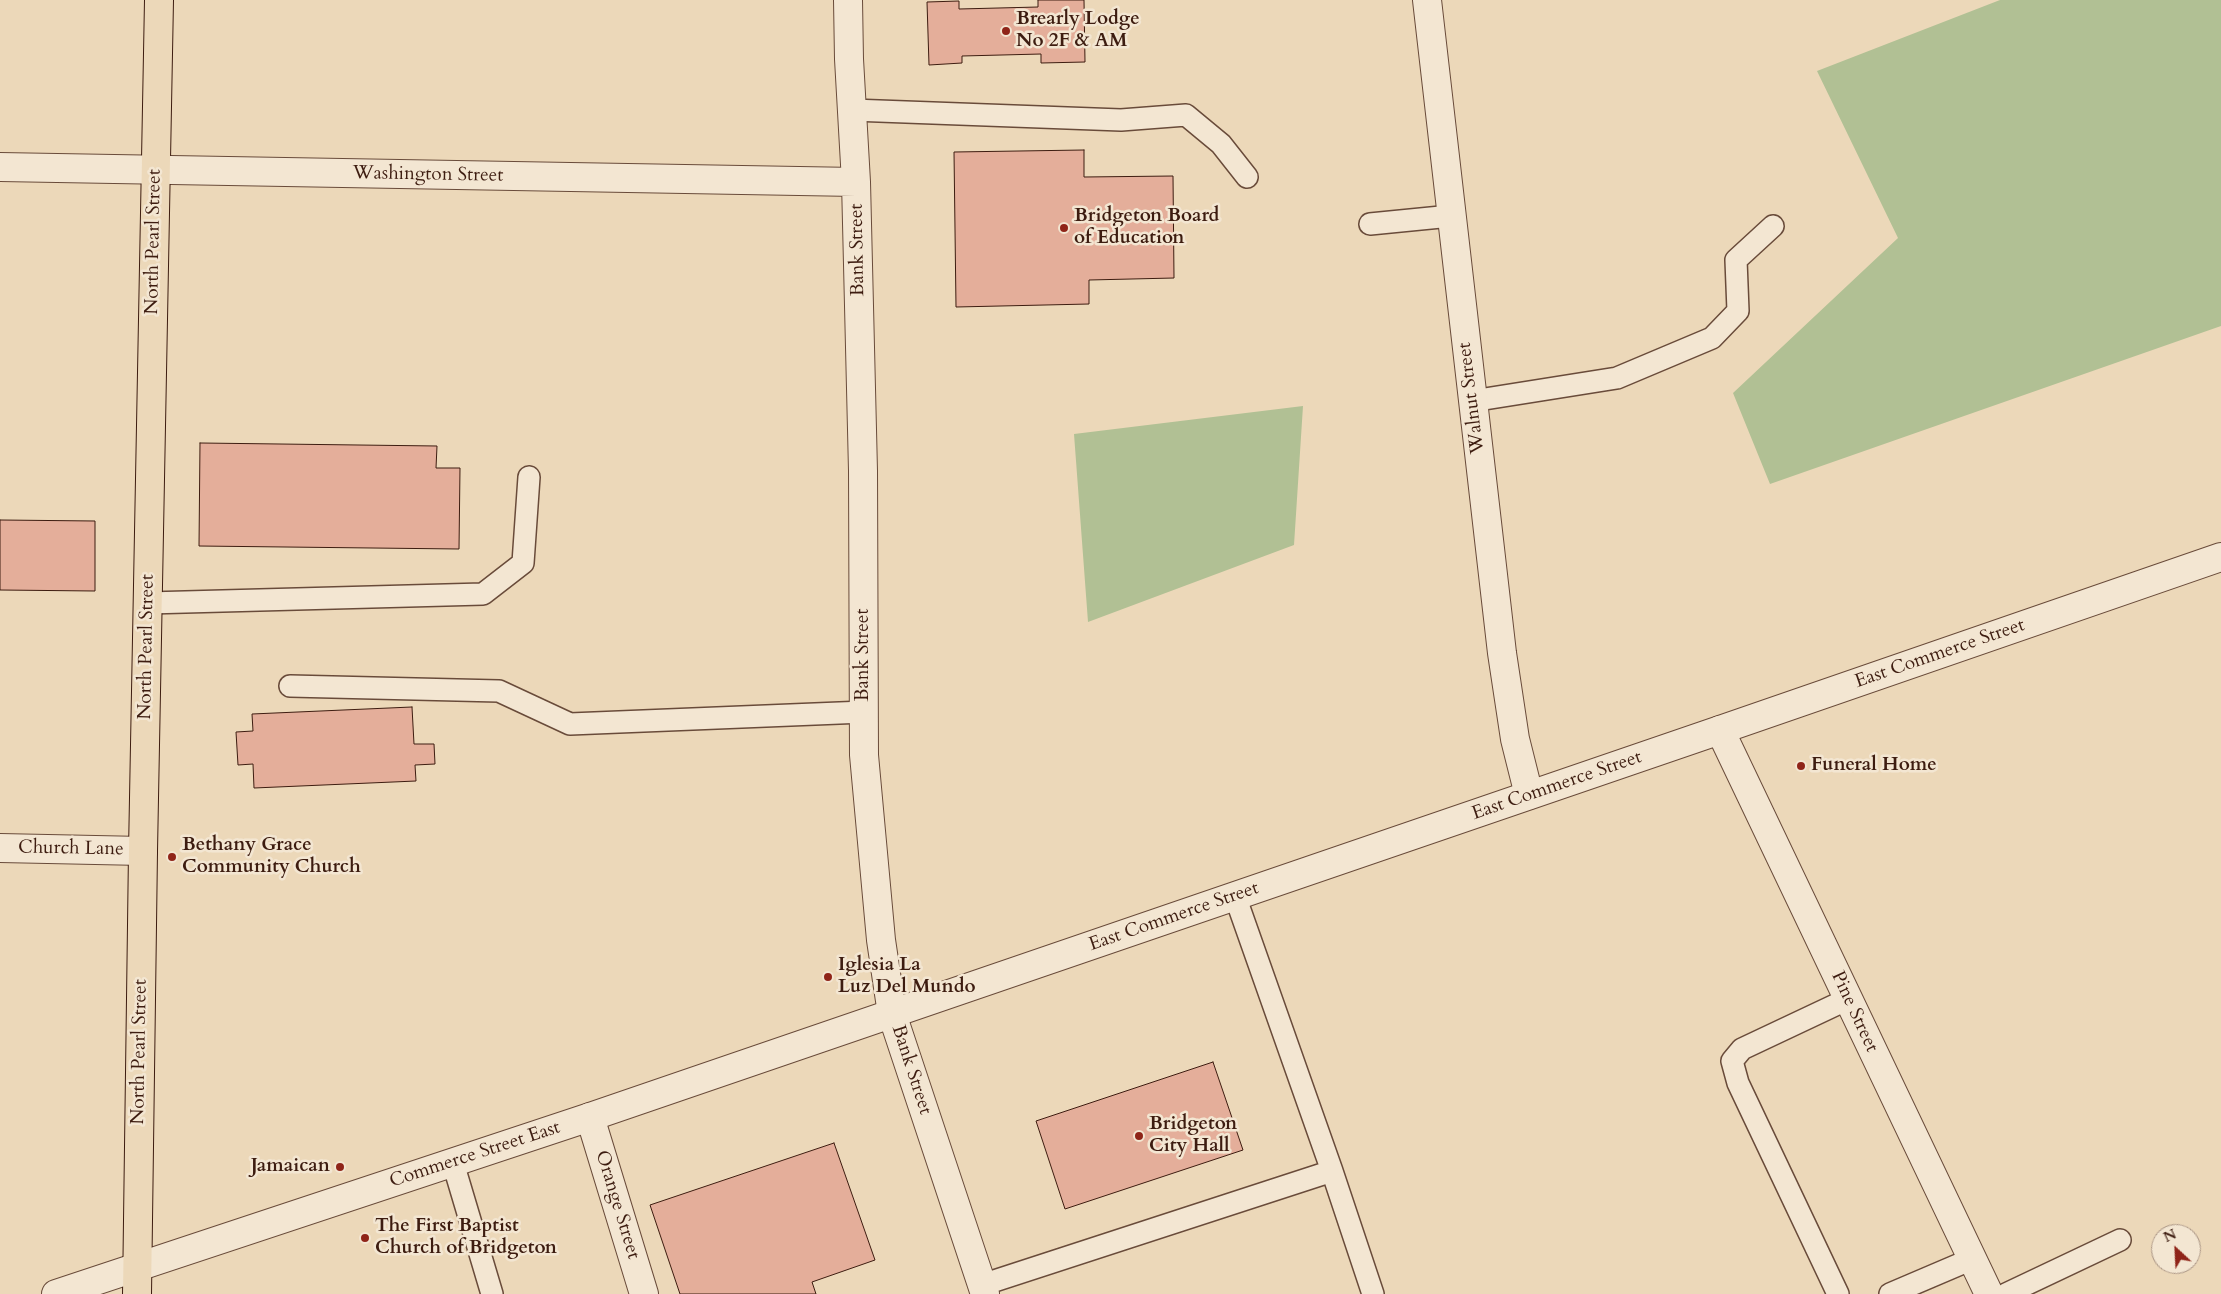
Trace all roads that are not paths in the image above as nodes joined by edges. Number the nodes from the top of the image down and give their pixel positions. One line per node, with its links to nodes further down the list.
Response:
1 (159, 0): 6 (main road, North Pearl Street)
2 (848, 0): 4 (street, Bank Street)
3 (1427, 0): 9 (street, Walnut Street)
4 (852, 110): 7 (lane); 8 (street, Bank Street)
5 (0, 167): 6 (street, Washington Street)
6 (156, 170): 8 (street, Washington Street); 15 (main road, North Pearl Street)
7 (1247, 176)
8 (856, 182): 17 (street, Bank Street)
9 (1451, 216): 10 (lane); 12 (street, Walnut Street)
10 (1370, 224)
11 (1773, 226): 12 (lane)
12 (1472, 402): 19 (street, Walnut Street)
13 (529, 478): 15 (lane)
14 (2221, 557): 18 (street, East Commerce Street)
15 (148, 603): 21 (main road, North Pearl Street)
16 (290, 686): 17 (lane)
17 (864, 712): 24 (street, Bank Street)
18 (1720, 730): 19 (street, East Commerce Street); 23 (street, Pine Street)
19 (1529, 795): 22 (street, East Commerce Street)
20 (0, 848): 21 (street, Church Lane)
21 (143, 851): 30 (main road, North Pearl Street)
22 (1235, 896): 24 (street, East Commerce Street); 27 (lane)
23 (1848, 998): 29 (street, Pine Street); 37 (lane)
24 (892, 1014): 25 (street, Commerce Street East); 31 (street, Bank Street)
25 (590, 1116): 26 (street, Commerce Street East); 35 (street, Orange Street)
26 (452, 1163): 30 (street, Commerce Street East); 34 (lane)
27 (1332, 1172): 31 (lane); 36 (lane)
28 (2120, 1240): 40 (lane)
29 (1972, 1259): 38 (lane); 39 (street, Pine Street)
30 (138, 1267): 32 (street, Commerce Street East); 33 (main road, North Pearl Street)
31 (984, 1289)
32 (56, 1294)
33 (137, 1294)
34 (492, 1294)
35 (644, 1294)
36 (1372, 1294)
37 (1838, 1294)
38 (1890, 1294)
39 (1989, 1294)
40 (2006, 1294)

